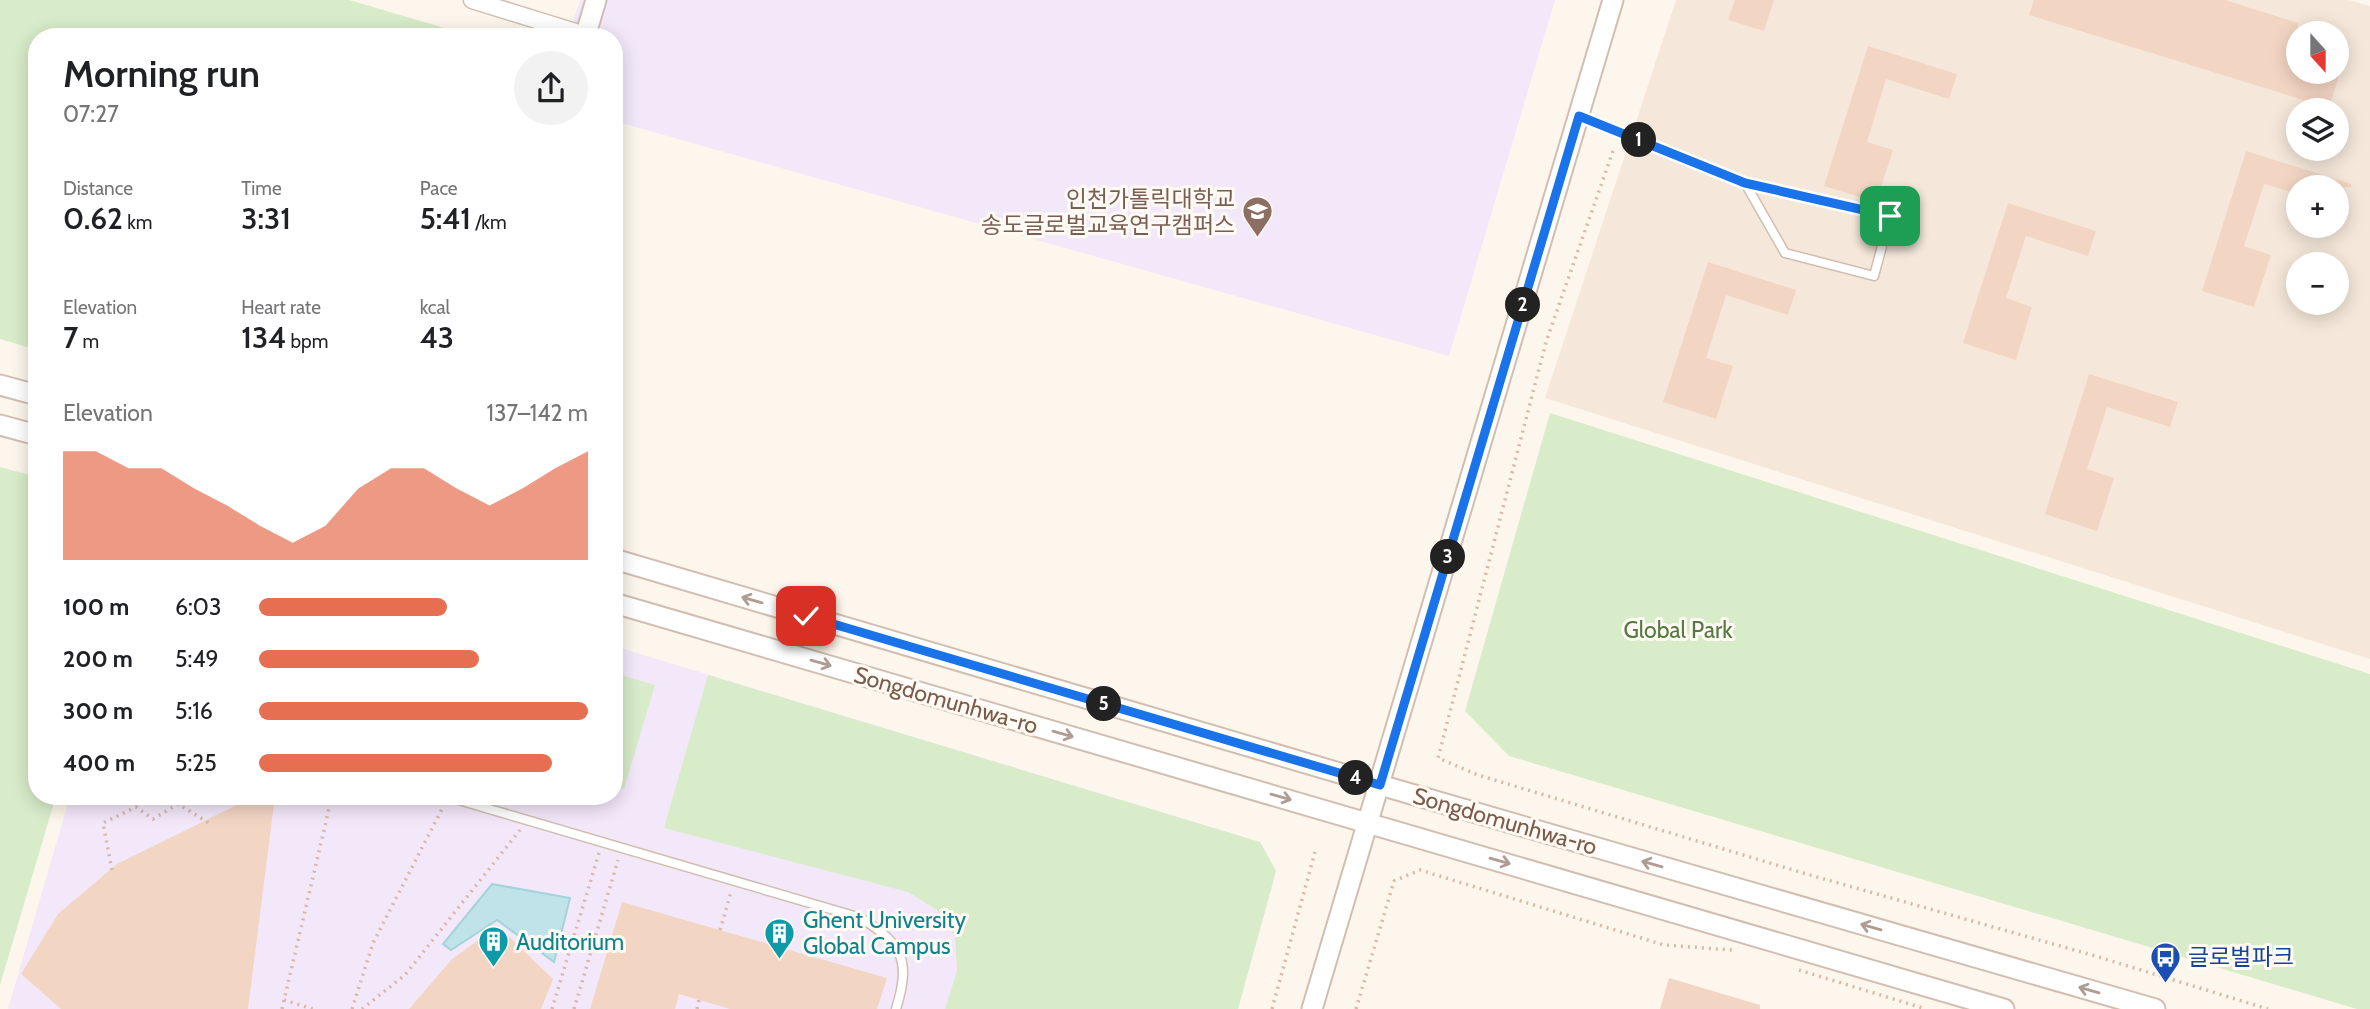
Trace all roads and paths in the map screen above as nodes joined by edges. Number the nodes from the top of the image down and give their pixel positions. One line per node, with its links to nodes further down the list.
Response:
1 (472, 0): 4 (street)
2 (596, 0): 5 (street)
3 (1613, 0): 6 (street)
4 (560, 28)
5 (587, 28)
6 (1579, 116): 8 (lane); 15 (street)
7 (1613, 151): 48 (path)
8 (1745, 183): 8 (lane)
9 (0, 385): 10 (street)
10 (28, 393)
11 (0, 425): 12 (street)
12 (28, 433)
13 (623, 562): 15 (street, Songdomunhwa-ro, one-way to 13)
14 (623, 606): 22 (street, Songdomunhwa-ro, one-way to 22)
15 (1380, 785): 22 (street); 47 (street, Songdomunhwa-ro, one-way to 15)
16 (176, 805): 27 (path)
17 (180, 805): 23 (path)
18 (330, 805): 32 (path)
19 (443, 805): 36 (path)
20 (475, 805): 21 (lane)
21 (527, 820): 24 (lane); 37 (path)
22 (1368, 822): 43 (street); 46 (street, Songdomunhwa-ro, one-way to 46)
23 (209, 823)
24 (602, 842): 25 (lane); 38 (path)
25 (622, 848): 39 (path); 41 (lane)
26 (1315, 852): 42 (path)
27 (112, 870)
28 (727, 904): 29 (path)
29 (720, 930)
30 (1735, 950): 44 (path)
31 (1798, 970): 45 (path)
32 (284, 1000): 34 (path); 35 (path)
33 (699, 1000): 40 (path)
34 (282, 1009)
35 (313, 1009)
36 (352, 1009)
37 (362, 1009)
38 (552, 1009)
39 (573, 1009)
40 (697, 1009)
41 (896, 1009)
42 (1272, 1009)
43 (1312, 1009)
44 (1356, 1009)
45 (1926, 1009)
46 (2004, 1009)
47 (2155, 1009)
48 (2268, 1009)

